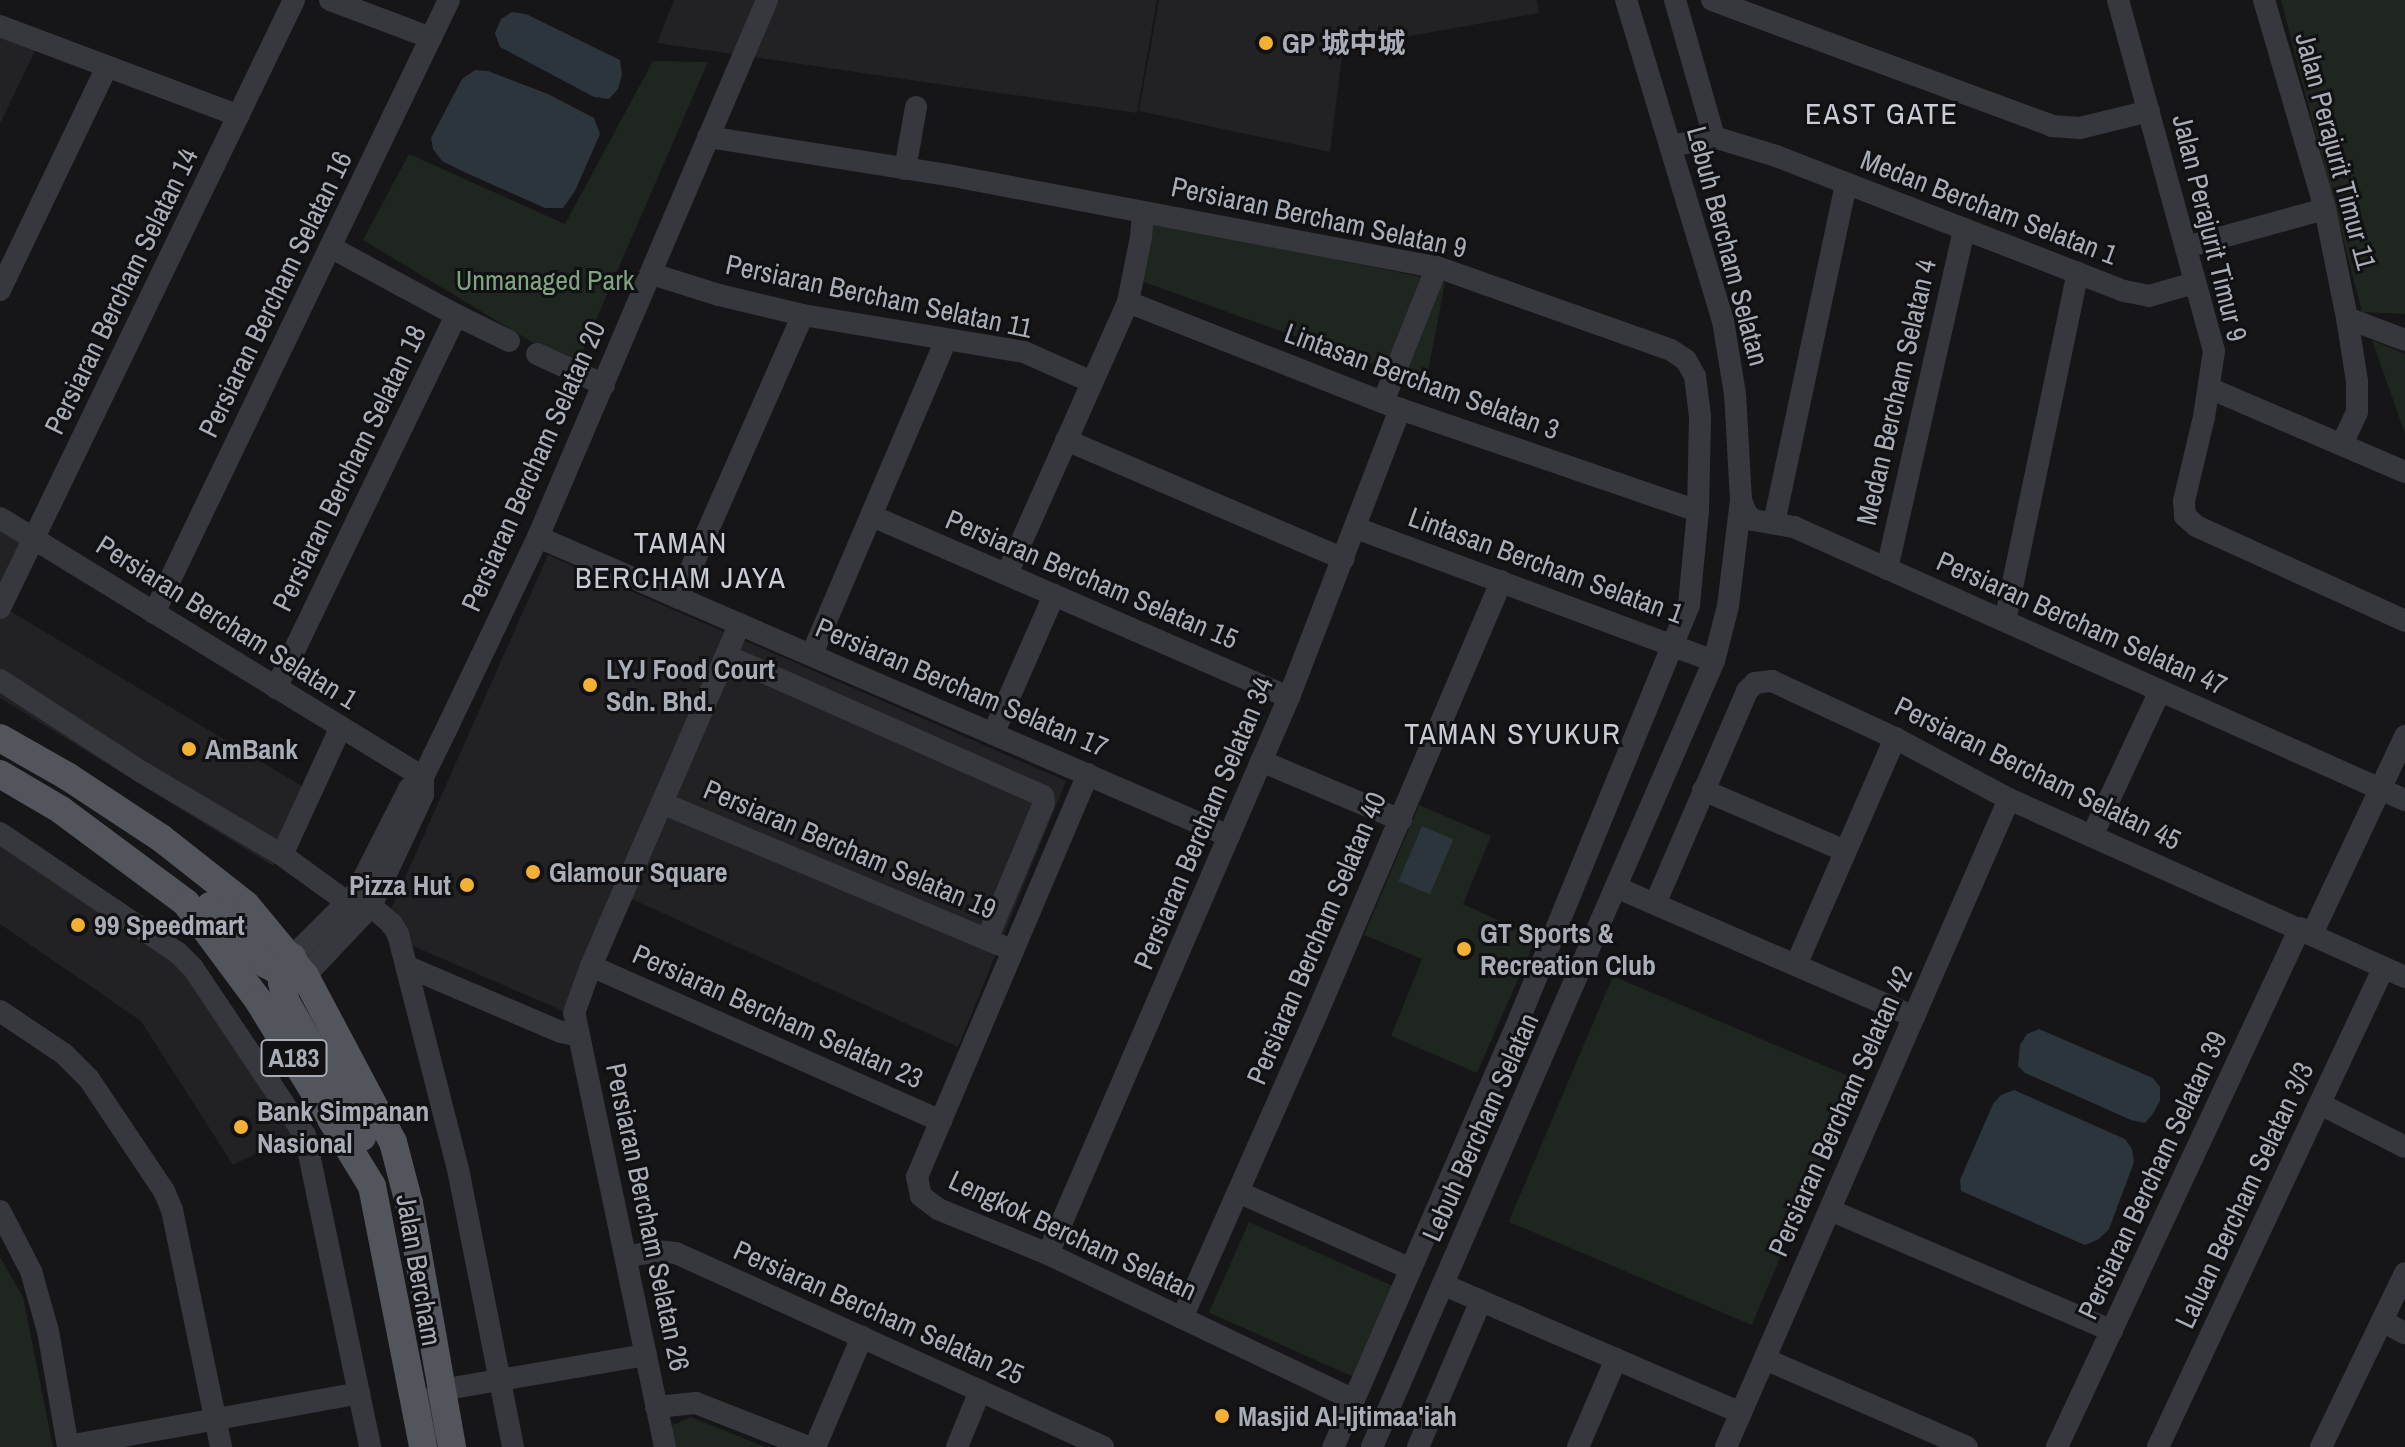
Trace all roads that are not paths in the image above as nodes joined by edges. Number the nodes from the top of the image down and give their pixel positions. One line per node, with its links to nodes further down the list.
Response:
1 (294, 0): 15 (street, Persiaran Bercham Selatan 14)
2 (330, 0): 11 (street)
3 (449, 0): 11 (street, Persiaran Bercham Selatan 16)
4 (767, 0): 16 (street, Persiaran Bercham Selatan 20)
5 (1626, 0): 18 (street, Lebuh Bercham Selatan)
6 (1675, 0): 17 (street)
7 (1712, 0): 14 (street)
8 (2118, 0): 14 (street, Jalan Perajurit Timur 9)
9 (2264, 0): 21 (street, Jalan Perajurit Timur 11)
10 (0, 26): 12 (street)
11 (431, 38): 24 (street, Persiaran Bercham Selatan 16)
12 (107, 67): 15 (street); 30 (street)
13 (916, 107): 19 (street)
14 (2149, 111): 25 (street, Jalan Perajurit Timur 9)
15 (239, 116): 53 (street, Persiaran Bercham Selatan 14)
16 (708, 137): 19 (street, Persiaran Bercham Selatan 9); 28 (street, Persiaran Bercham Selatan 20)
17 (1714, 137): 18 (street, Medan Bercham Selatan 1); 20 (street, Medan Bercham Selatan 1)
18 (1672, 146): 46 (street, Lebuh Bercham Selatan)
19 (905, 169): 22 (street, Persiaran Bercham Selatan 9)
20 (1846, 185): 23 (street, Medan Bercham Selatan 1); 50 (street)
21 (2325, 209): 25 (street); 34 (street, Jalan Perajurit Timur 11)
22 (1143, 212): 26 (street, Persiaran Bercham Selatan 9); 31 (street)
23 (1964, 229): 27 (street, Medan Bercham Selatan 1); 56 (street, Medan Bercham Selatan 4)
24 (330, 247): 32 (street, Persiaran Bercham Selatan 18); 62 (street, Persiaran Bercham Selatan 16)
25 (2186, 247): 29 (street, Jalan Perajurit Timur 9)
26 (1437, 267): 42 (street, Persiaran Bercham Selatan 34); 47 (street, Persiaran Bercham Selatan 9)
27 (2078, 273): 29 (street, Medan Bercham Selatan 1); 63 (street)
28 (652, 274): 33 (street, Persiaran Bercham Selatan 11); 40 (street, Persiaran Bercham Selatan 20)
29 (2194, 283): 41 (street, Jalan Perajurit Timur 9)
30 (0, 290)
31 (1128, 302): 39 (street); 42 (street, Lintasan Bercham Selatan 3)
32 (456, 315): 37 (street); 71 (street, Persiaran Bercham Selatan 18)
33 (803, 315): 35 (street, Persiaran Bercham Selatan 11); 60 (street)
34 (2347, 318): 36 (street); 44 (street, Jalan Perajurit Timur 11)
35 (946, 340): 39 (street, Persiaran Bercham Selatan 11); 48 (street)
36 (2405, 340)
37 (509, 341)
38 (537, 354): 40 (street)
39 (1092, 382): 43 (street)
40 (604, 385): 52 (street, Persiaran Bercham Selatan 20)
41 (2209, 388): 44 (street); 64 (street, Jalan Perajurit Timur 9)
42 (1392, 406): 47 (street, Lintasan Bercham Selatan 3); 51 (street, Persiaran Bercham Selatan 34)
43 (1066, 440): 55 (street); 57 (street)
44 (2342, 444): 45 (street)
45 (2405, 472)
46 (1741, 500): 50 (street, Persiaran Bercham Selatan 47); 54 (street, Lebuh Bercham Selatan)
47 (1698, 511): 66 (street, Persiaran Bercham Selatan 9)
48 (872, 516): 57 (street, Persiaran Bercham Selatan 15); 67 (street)
49 (0, 518): 53 (street, Persiaran Bercham Selatan 1)
50 (1769, 524): 54 (street); 56 (street, Persiaran Bercham Selatan 47)
51 (1356, 528): 55 (street, Persiaran Bercham Selatan 34); 58 (street, Lintasan Bercham Selatan 1)
52 (538, 537): 60 (street, Persiaran Bercham Selatan 17); 83 (street, Persiaran Bercham Selatan 20)
53 (36, 540): 61 (street, Persiaran Bercham Selatan 14); 62 (street, Persiaran Bercham Selatan 1)
54 (1737, 547): 69 (street, Lebuh Bercham Selatan)
55 (1344, 559): 73 (street, Persiaran Bercham Selatan 34)
56 (1887, 569): 63 (street, Persiaran Bercham Selatan 47)
57 (1007, 574): 59 (street, Persiaran Bercham Selatan 15)
58 (1501, 581): 66 (street, Lintasan Bercham Selatan 1); 90 (street, Persiaran Bercham Selatan 40)
59 (1054, 595): 73 (street, Persiaran Bercham Selatan 15); 75 (street)
60 (678, 598): 65 (street, Persiaran Bercham Selatan 17)
61 (0, 608)
62 (154, 613): 71 (street, Persiaran Bercham Selatan 1)
63 (2005, 621): 72 (street, Persiaran Bercham Selatan 47)
64 (2405, 621)
65 (740, 624): 67 (street, Persiaran Bercham Selatan 17); 68 (street, Persiaran Bercham Selatan 26)
66 (1675, 643): 69 (street, Lintasan Bercham Selatan 1); 121 (street, Persiaran Bercham Selatan 9)
67 (812, 654): 75 (street, Persiaran Bercham Selatan 17)
68 (727, 656): 84 (street); 89 (street, Persiaran Bercham Selatan 26)
69 (1714, 661): 97 (street, Lebuh Bercham Selatan)
70 (0, 680): 95 (street)
71 (276, 688): 74 (street, Persiaran Bercham Selatan 1)
72 (2160, 691): 85 (street, Persiaran Bercham Selatan 47); 93 (street)
73 (1289, 697): 80 (street, Persiaran Bercham Selatan 34)
74 (341, 727): 83 (street, Persiaran Bercham Selatan 1); 95 (street)
75 (993, 734): 79 (street, Persiaran Bercham Selatan 17)
76 (2405, 736): 85 (street, Persiaran Bercham Selatan 39)
77 (0, 738): 106 (main road, Jalan Bercham / A183)
78 (1895, 738): 86 (street, Persiaran Bercham Selatan 45); 87 (street, Persiaran Bercham Selatan 45); 94 (street)
79 (1016, 744): 82 (street, Persiaran Bercham Selatan 17); 84 (street)
80 (1261, 761): 90 (street); 92 (street, Persiaran Bercham Selatan 34)
81 (0, 774): 96 (main road, Jalan Bercham / A183)
82 (1088, 774): 92 (street, Persiaran Bercham Selatan 17); 102 (street, Lengkok Bercham Selatan)
83 (423, 777): 98 (street)
84 (1002, 777): 101 (street)
85 (2380, 789): 88 (street, Persiaran Bercham Selatan 47); 100 (street, Persiaran Bercham Selatan 39)
86 (1703, 790): 94 (street); 99 (street)
87 (2009, 799): 93 (street, Persiaran Bercham Selatan 45); 110 (street, Persiaran Bercham Selatan 42)
88 (2405, 800)
89 (662, 803): 101 (street, Persiaran Bercham Selatan 19); 105 (street, Persiaran Bercham Selatan 26)
90 (1401, 820): 116 (street, Persiaran Bercham Selatan 40)
91 (0, 833): 136 (street)
92 (1229, 836): 119 (street, Persiaran Bercham Selatan 34)
93 (2092, 836): 100 (street, Persiaran Bercham Selatan 45)
94 (1845, 851): 103 (street)
95 (282, 855): 98 (street)
96 (138, 864): 106 (main road); 115 (main road, Jalan Bercham / A183)
97 (1618, 888): 99 (street); 123 (street, Lebuh Bercham Selatan)
98 (359, 901): 104 (street); 106 (street)
99 (1655, 904): 103 (street)
100 (2306, 931): 107 (street, Persiaran Bercham Selatan 45); 127 (street, Persiaran Bercham Selatan 39)
101 (987, 939): 102 (street, Persiaran Bercham Selatan 19)
102 (1014, 950): 113 (street, Lengkok Bercham Selatan)
103 (1796, 965): 110 (street)
104 (406, 966): 111 (street); 133 (street)
105 (591, 966): 111 (street, Persiaran Bercham Selatan 26); 113 (street, Persiaran Bercham Selatan 23)
106 (294, 969): 115 (main road); 134 (main road, Jalan Bercham / A183)
107 (2383, 969): 108 (street, Persiaran Bercham Selatan 45); 112 (street, Laluan Bercham Selatan 3/3)
108 (2405, 977)
109 (0, 1011): 140 (street)
110 (1914, 1017): 117 (street, Persiaran Bercham Selatan 42)
111 (576, 1035): 120 (street, Persiaran Bercham Selatan 26)
112 (2320, 1104): 114 (street); 160 (street, Laluan Bercham Selatan 3/3)
113 (941, 1121): 119 (street, Lengkok Bercham Selatan)
114 (2405, 1147)
115 (372, 1186): 145 (main road, Jalan Bercham / A183)
116 (1238, 1192): 121 (street); 125 (street, Persiaran Bercham Selatan 40)
117 (1830, 1210): 127 (street); 132 (street, Persiaran Bercham Selatan 42)
118 (0, 1211): 142 (street)
119 (1048, 1254): 125 (street, Lengkok Bercham Selatan)
120 (626, 1257): 129 (street, Persiaran Bercham Selatan 25); 130 (street, Persiaran Bercham Selatan 26)
121 (1411, 1269): 137 (street)
122 (2405, 1273): 126 (street)
123 (1444, 1285): 124 (street); 154 (street, Lebuh Bercham Selatan)
124 (1481, 1301): 131 (street); 155 (street)
125 (1182, 1318): 137 (street, Lengkok Bercham Selatan)
126 (2382, 1321): 128 (street); 161 (street)
127 (2112, 1331): 159 (street, Persiaran Bercham Selatan 39)
128 (2405, 1333)
129 (862, 1337): 135 (street, Persiaran Bercham Selatan 25); 151 (street)
130 (646, 1355): 133 (street); 138 (street, Persiaran Bercham Selatan 26)
131 (1616, 1359): 139 (street); 156 (street)
132 (1765, 1359): 139 (street, Persiaran Bercham Selatan 42); 158 (street)
133 (501, 1379): 134 (street); 148 (street)
134 (441, 1390): 146 (street); 147 (main road, Jalan Bercham / A183)
135 (980, 1391): 141 (street, Persiaran Bercham Selatan 25); 152 (street)
136 (359, 1393): 140 (street); 144 (street)
137 (1354, 1400): 153 (street)
138 (656, 1407): 149 (street, Persiaran Bercham Selatan 26); 150 (street)
139 (1741, 1413): 157 (street, Persiaran Bercham Selatan 42)
140 (216, 1420): 142 (street); 143 (street)
141 (1096, 1446)
142 (68, 1447)
143 (221, 1447)
144 (370, 1447)
145 (423, 1447)
146 (431, 1447)
147 (452, 1447)
148 (513, 1447)
149 (665, 1447)
150 (808, 1447)
151 (815, 1447)
152 (957, 1447)
153 (1333, 1447)
154 (1372, 1447)
155 (1418, 1447)
156 (1578, 1447)
157 (1726, 1447)
158 (1967, 1447)
159 (2057, 1447)
160 (2158, 1447)
161 (2321, 1447)

